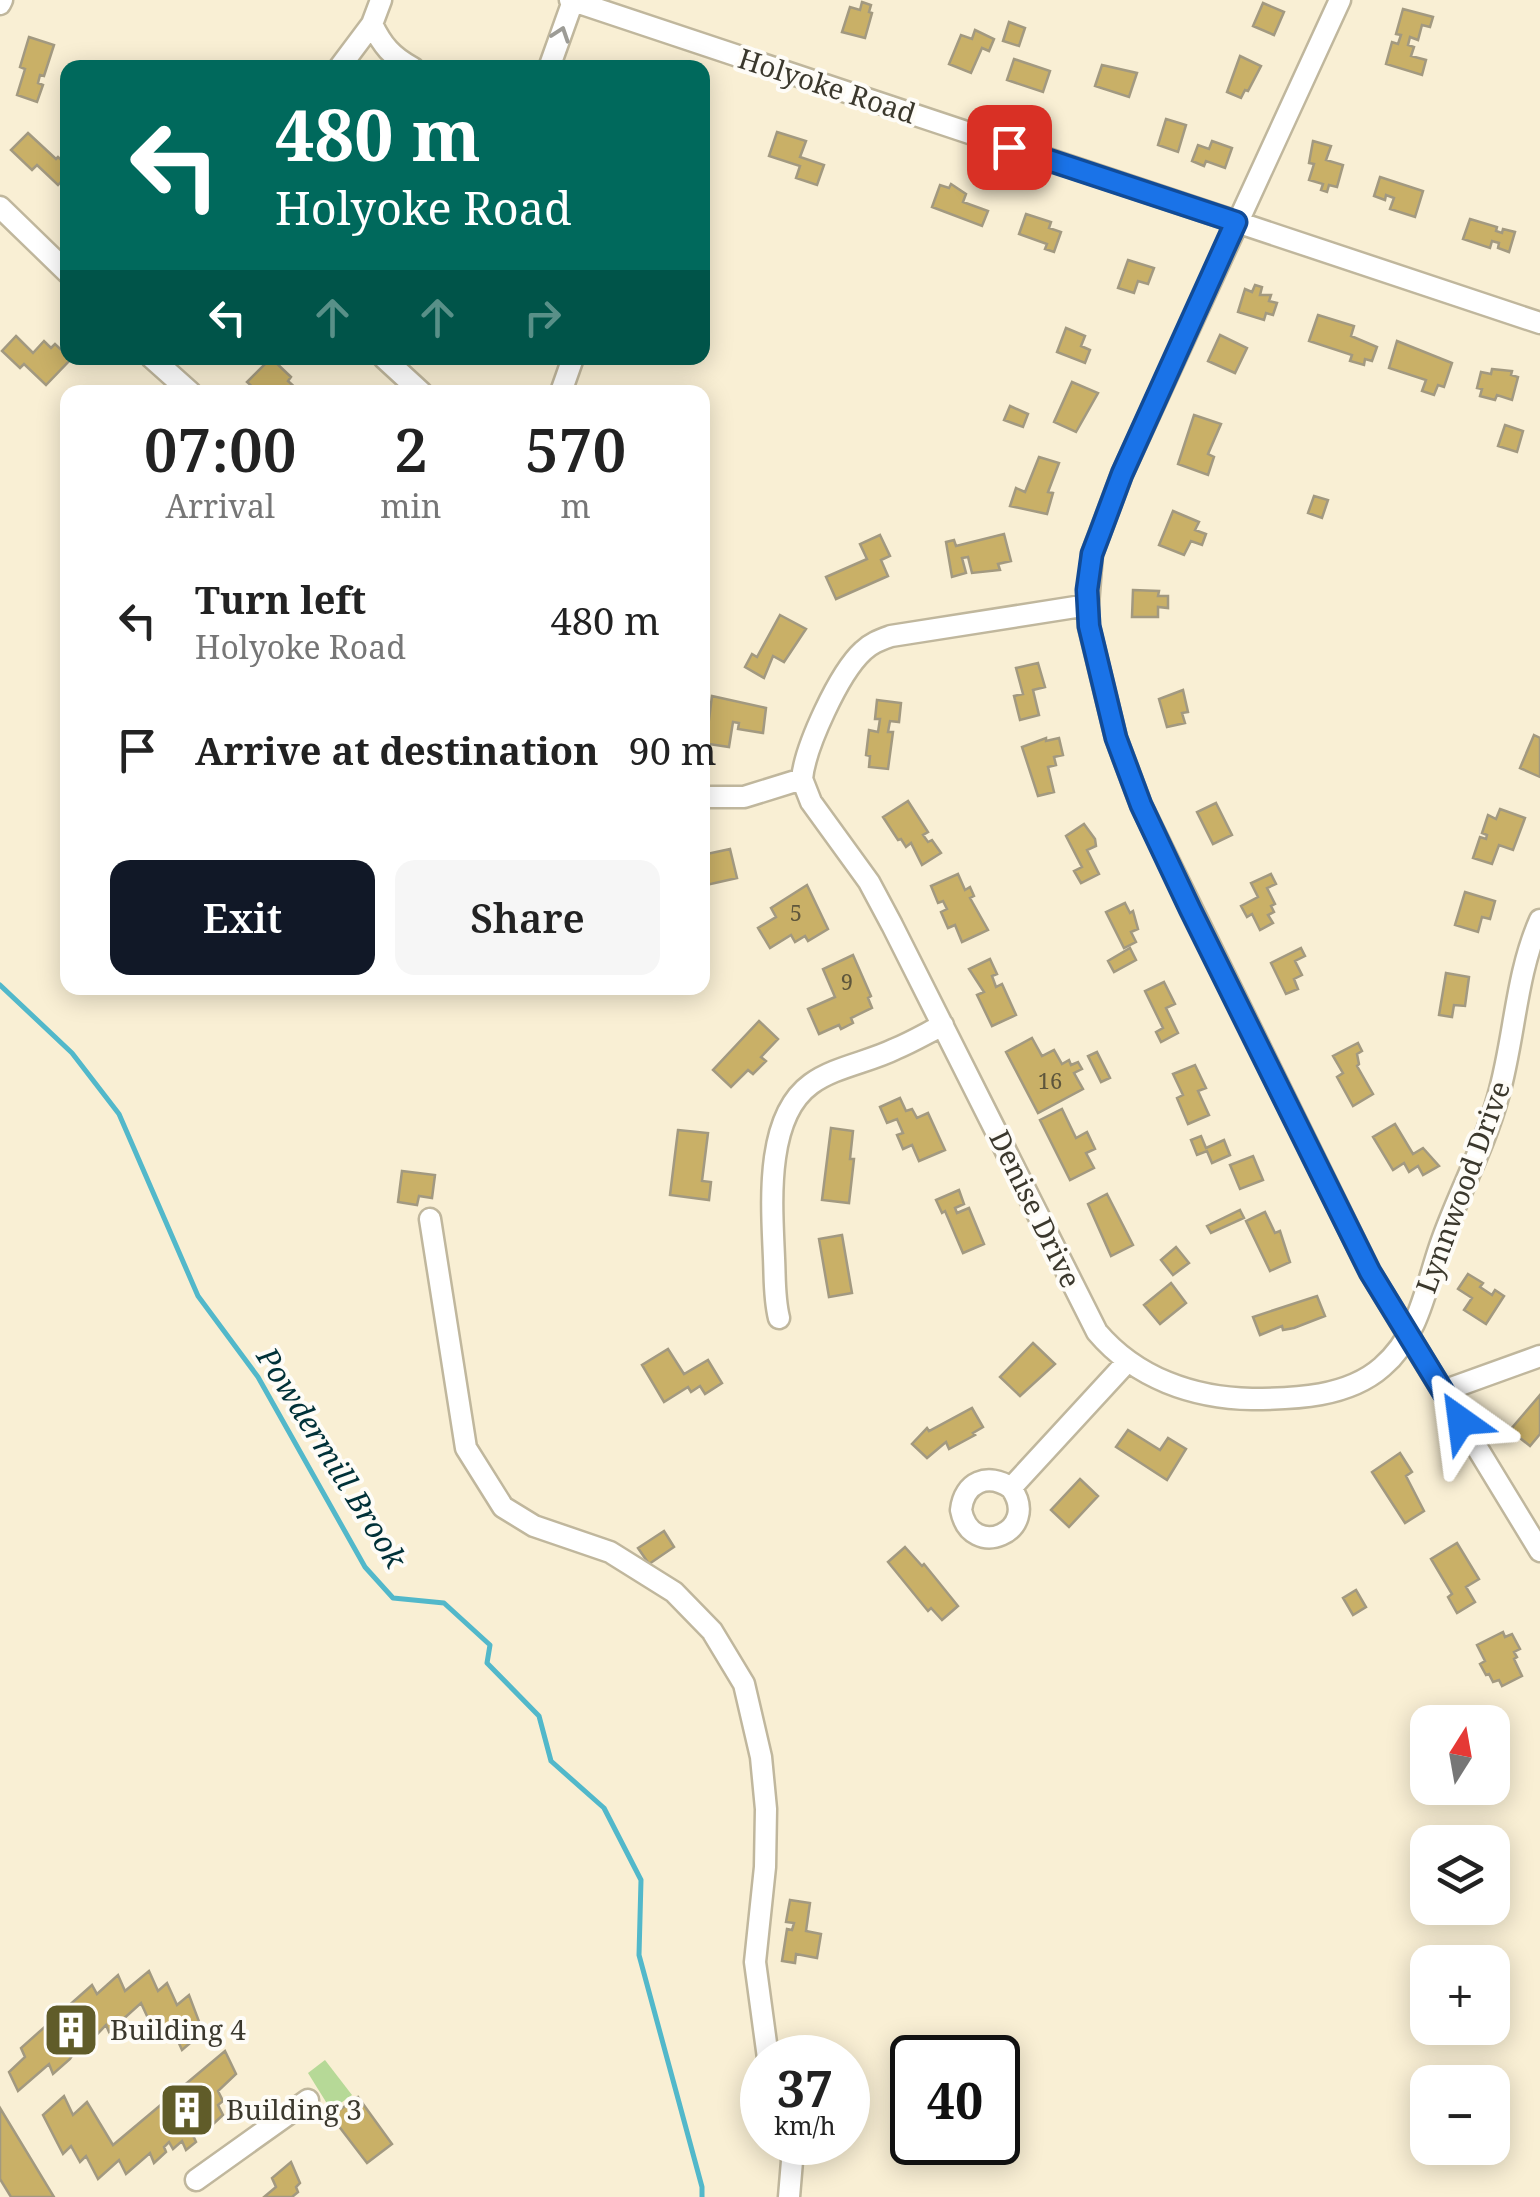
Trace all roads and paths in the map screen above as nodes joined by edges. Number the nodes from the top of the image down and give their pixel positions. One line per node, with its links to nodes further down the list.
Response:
1 (381, 0): 4 (street)
2 (571, 0): 7 (street, one-way to 2); 9 (street, Holyoke Road)
3 (1340, 0): 9 (street)
4 (372, 24): 5 (street); 6 (street)
5 (345, 60)
6 (398, 60)
7 (552, 60)
8 (0, 207): 10 (street)
9 (1236, 222): 11 (street, Holyoke Road); 16 (street)
10 (60, 265)
11 (1540, 324)
12 (160, 365): 14 (street)
13 (391, 365): 15 (street)
14 (182, 385)
15 (413, 385)
16 (1088, 605): 17 (street); 23 (street)
17 (802, 779): 18 (street); 20 (street, Denise Drive)
18 (710, 798)
19 (1540, 920): 23 (street, Lynnwood Drive)
20 (943, 1025): 22 (street); 25 (street, Denise Drive)
21 (430, 1219): 29 (street)
22 (780, 1318)
23 (1410, 1338): 25 (street, Denise Drive); 26 (street)
24 (1540, 1356): 26 (street)
25 (1127, 1362): 27 (street)
26 (1443, 1390): 28 (street)
27 (1011, 1488)
28 (1540, 1551)
29 (765, 2035)
30 (308, 2100): 32 (street)
31 (792, 2165): 33 (street)
32 (196, 2180)
33 (789, 2197)

